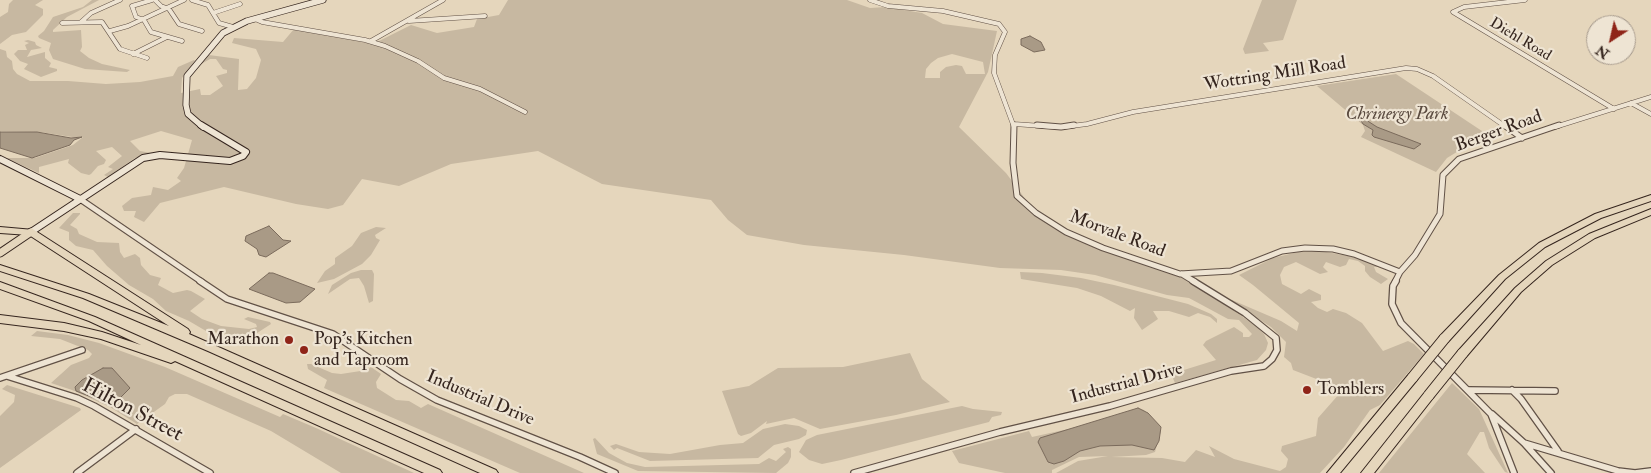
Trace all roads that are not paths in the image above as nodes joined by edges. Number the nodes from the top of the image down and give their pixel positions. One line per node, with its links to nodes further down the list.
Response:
1 (120, 0): 16 (street)
2 (154, 0): 10 (street); 13 (street)
3 (182, 0): 10 (street)
4 (192, 0): 11 (street)
5 (323, 0): 14 (main road)
6 (443, 0): 15 (street)
7 (870, 0): 31 (street, Morvale Road)
8 (1525, 0): 28 (street, Diehl Road)
9 (240, 4): 11 (street)
10 (166, 7): 13 (street); 20 (street)
11 (213, 13): 18 (street)
12 (485, 16): 15 (street)
13 (140, 19): 19 (street); 21 (street)
14 (255, 19): 18 (main road); 23 (street)
15 (406, 21): 23 (street)
16 (81, 22): 17 (street); 19 (street)
17 (62, 23)
18 (233, 27): 35 (main road)
19 (109, 31): 24 (street)
20 (202, 31)
21 (167, 37): 22 (street); 24 (street)
22 (182, 41)
23 (371, 41): 29 (street)
24 (132, 54): 25 (street)
25 (147, 58)
26 (1651, 97): 27 (street, Berger Road)
27 (1632, 103): 28 (street, Berger Road); 30 (street)
28 (1614, 109): 32 (street, Berger Road)
29 (525, 112)
30 (1651, 114)
31 (1014, 124): 32 (street, Wottring Mill Road); 42 (street, Morvale Road)
32 (1522, 138): 41 (street, Berger Road)
33 (0, 158): 35 (main road)
34 (1651, 198): 64 (highway, bridge)
35 (80, 199): 38 (main road); 62 (street, Industrial Drive)
36 (1651, 212): 65 (highway, bridge)
37 (0, 230): 38 (highway)
38 (32, 232): 39 (main road); 45 (highway)
39 (0, 253)
40 (0, 268): 45 (highway)
41 (1400, 272): 42 (street, Morvale Road); 50 (street, Berger Road)
42 (1180, 274): 63 (street, Industrial Drive)
43 (0, 284): 47 (highway)
44 (0, 319): 47 (highway)
45 (212, 348): 61 (highway)
46 (82, 350): 48 (street)
47 (218, 375): 60 (highway)
48 (7, 376): 49 (street); 54 (street, Hilton Street)
49 (0, 378)
50 (1470, 390): 51 (street); 53 (street, Berger Road)
51 (1512, 390): 52 (street); 56 (street)
52 (1556, 391)
53 (1491, 414): 55 (street); 66 (street, Berger Road)
54 (136, 429): 58 (street); 59 (street, Hilton Street)
55 (1524, 443): 56 (street); 67 (street)
56 (1558, 451): 57 (street)
57 (1651, 470)
58 (77, 473)
59 (210, 473)
60 (436, 473)
61 (492, 473)
62 (615, 473)
63 (854, 473)
64 (1333, 473)
65 (1367, 473)
66 (1514, 473)
67 (1552, 473)

